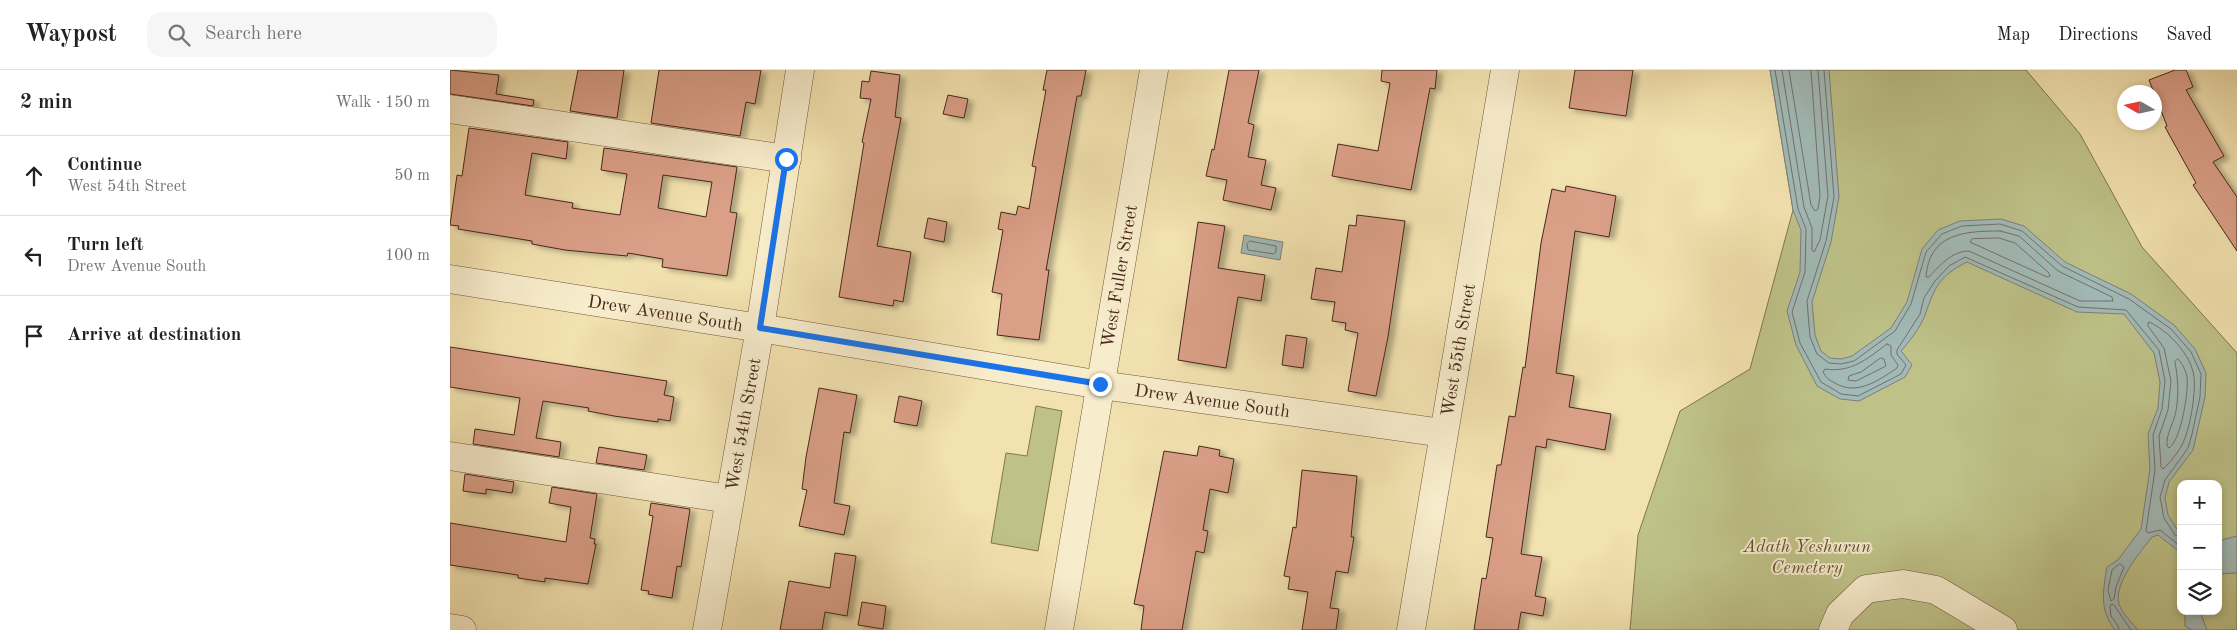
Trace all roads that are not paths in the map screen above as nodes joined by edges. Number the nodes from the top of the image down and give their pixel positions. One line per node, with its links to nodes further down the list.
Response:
1 (800, 70): 5 (street, West 54th Street)
2 (1154, 70): 8 (street, West Fuller Street)
3 (1504, 70): 9 (street, West 55th Street)
4 (450, 109): 5 (street)
5 (786, 159): 7 (street, West 54th Street)
6 (450, 279): 7 (street, Drew Avenue South)
7 (760, 328): 8 (street, Drew Avenue South); 11 (street, West 54th Street)
8 (1100, 384): 9 (street, Drew Avenue South); 15 (street, West Fuller Street)
9 (1443, 433): 16 (street, West 55th Street)
10 (450, 456): 11 (street)
11 (729, 499): 14 (street, West 54th Street)
12 (450, 628): 13 (street)
13 (462, 630)
14 (707, 630)
15 (1059, 630)
16 (1411, 630)
17 (1833, 630): 18 (street)
18 (2003, 630)

